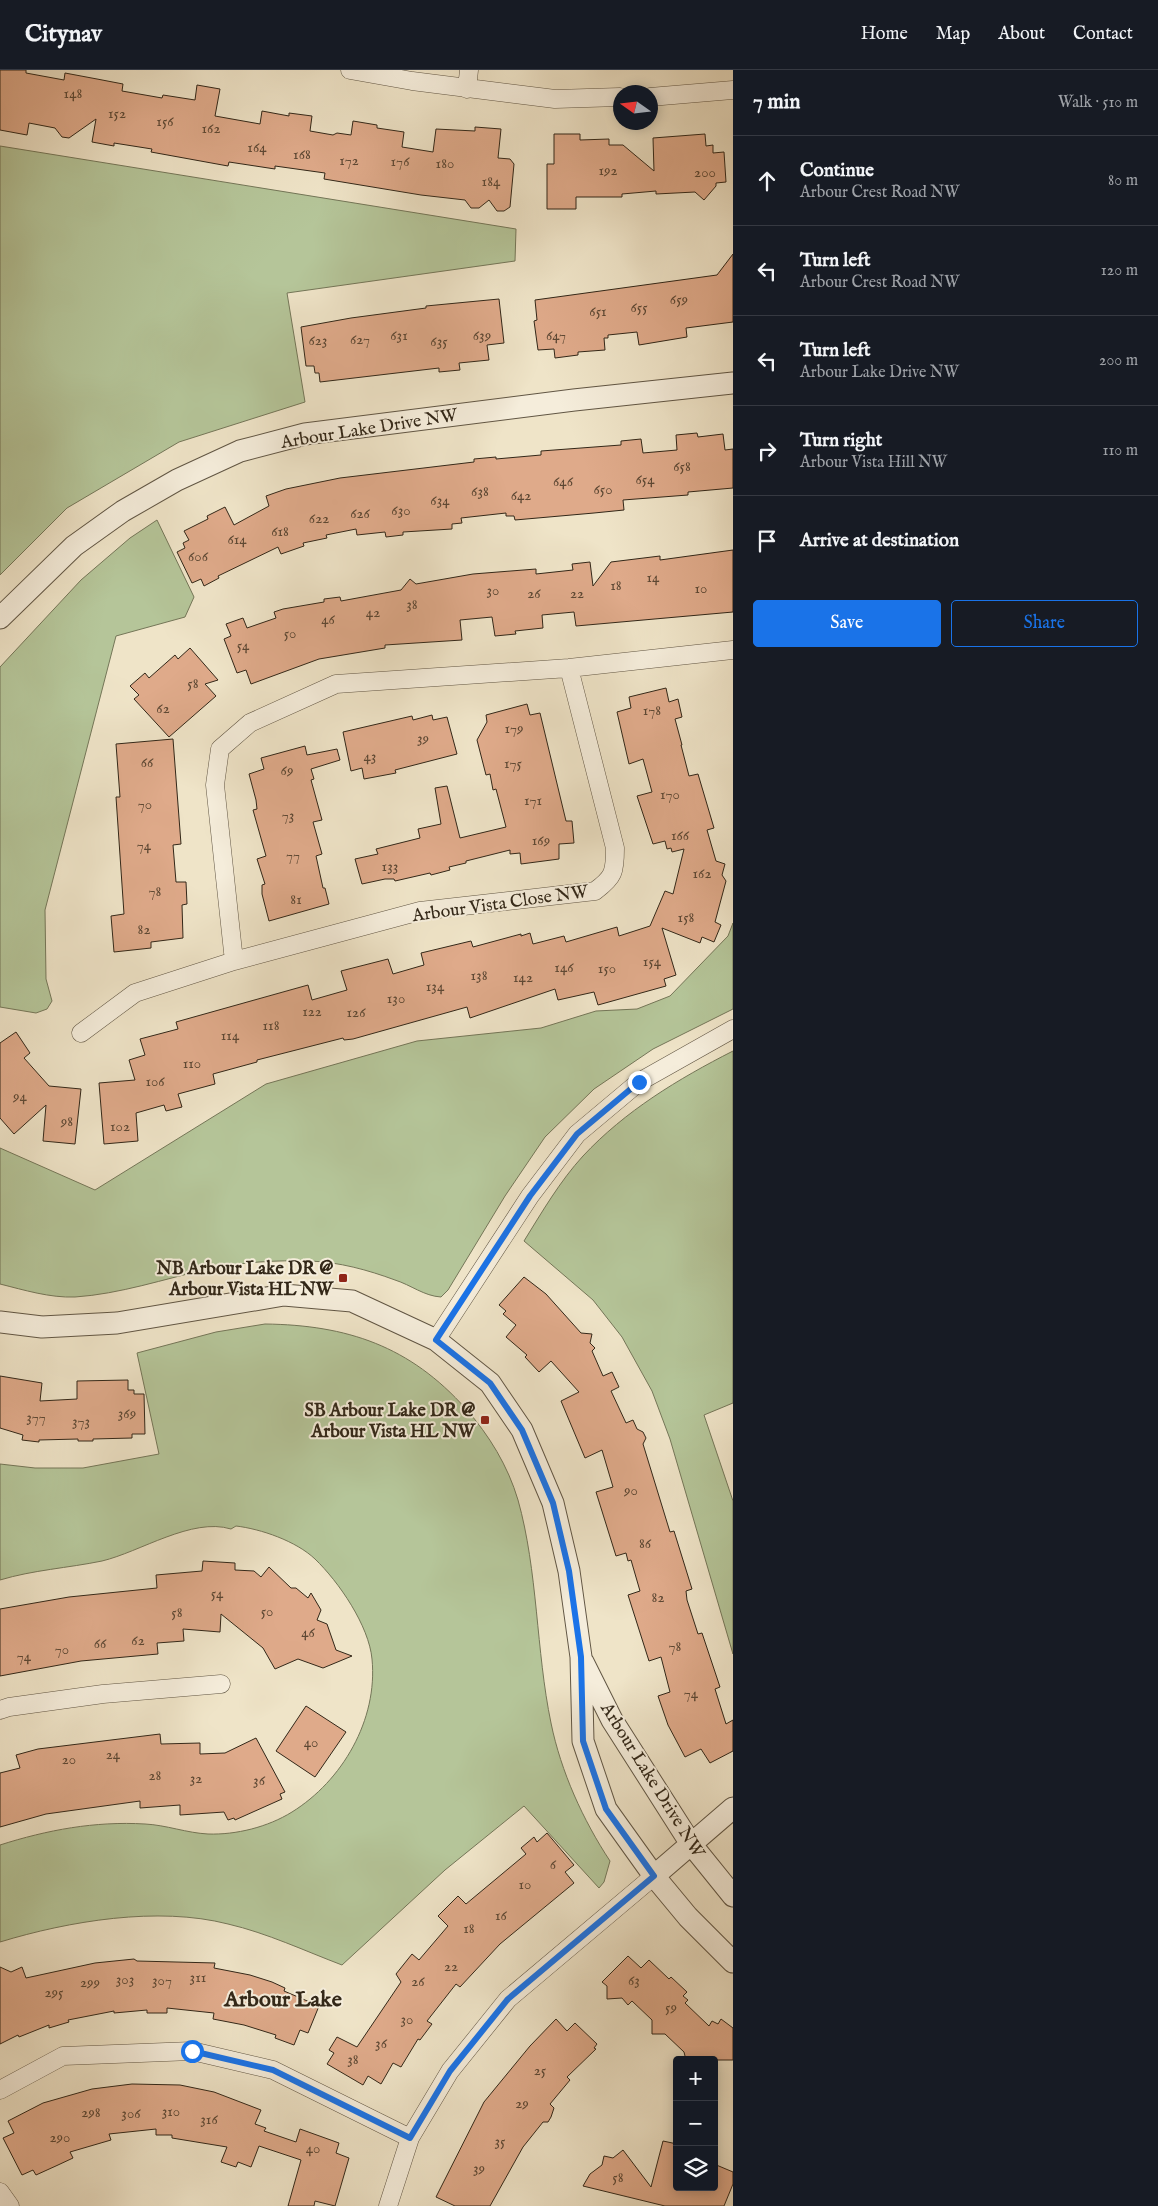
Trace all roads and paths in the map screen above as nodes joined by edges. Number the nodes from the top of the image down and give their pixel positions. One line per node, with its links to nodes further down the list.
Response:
1 (350, 70): 3 (street)
2 (469, 70): 4 (street)
3 (413, 76): 4 (street)
4 (467, 89): 7 (street)
5 (733, 90): 6 (street)
6 (658, 96)
7 (613, 98)
8 (733, 383): 9 (street, Arbour Lake Drive NW)
9 (0, 618)
10 (733, 650): 11 (street)
11 (569, 668): 12 (street); 12 (street, Arbour Vista Close NW)
12 (234, 961): 14 (street, Arbour Vista Close NW)
13 (733, 1029): 16 (street)
14 (81, 1033)
15 (0, 1322): 16 (street, Arbour Lake Drive NW)
16 (436, 1340): 17 (street, Arbour Lake Drive NW)
17 (581, 1657): 21 (street, Arbour Lake Drive NW); 22 (street, Arbour Lake Drive NW)
18 (221, 1684): 19 (street)
19 (0, 1710)
20 (733, 1808): 21 (street)
21 (691, 1844): 22 (street); 23 (street, Arbour Lake Drive NW)
22 (654, 1876): 24 (street, Arbour Lake Drive NW); 26 (street)
23 (733, 1896)
24 (733, 1962)
25 (0, 2090): 26 (street)
26 (410, 2138): 29 (street)
27 (0, 2192): 28 (street)
28 (10, 2206)
29 (388, 2206)

